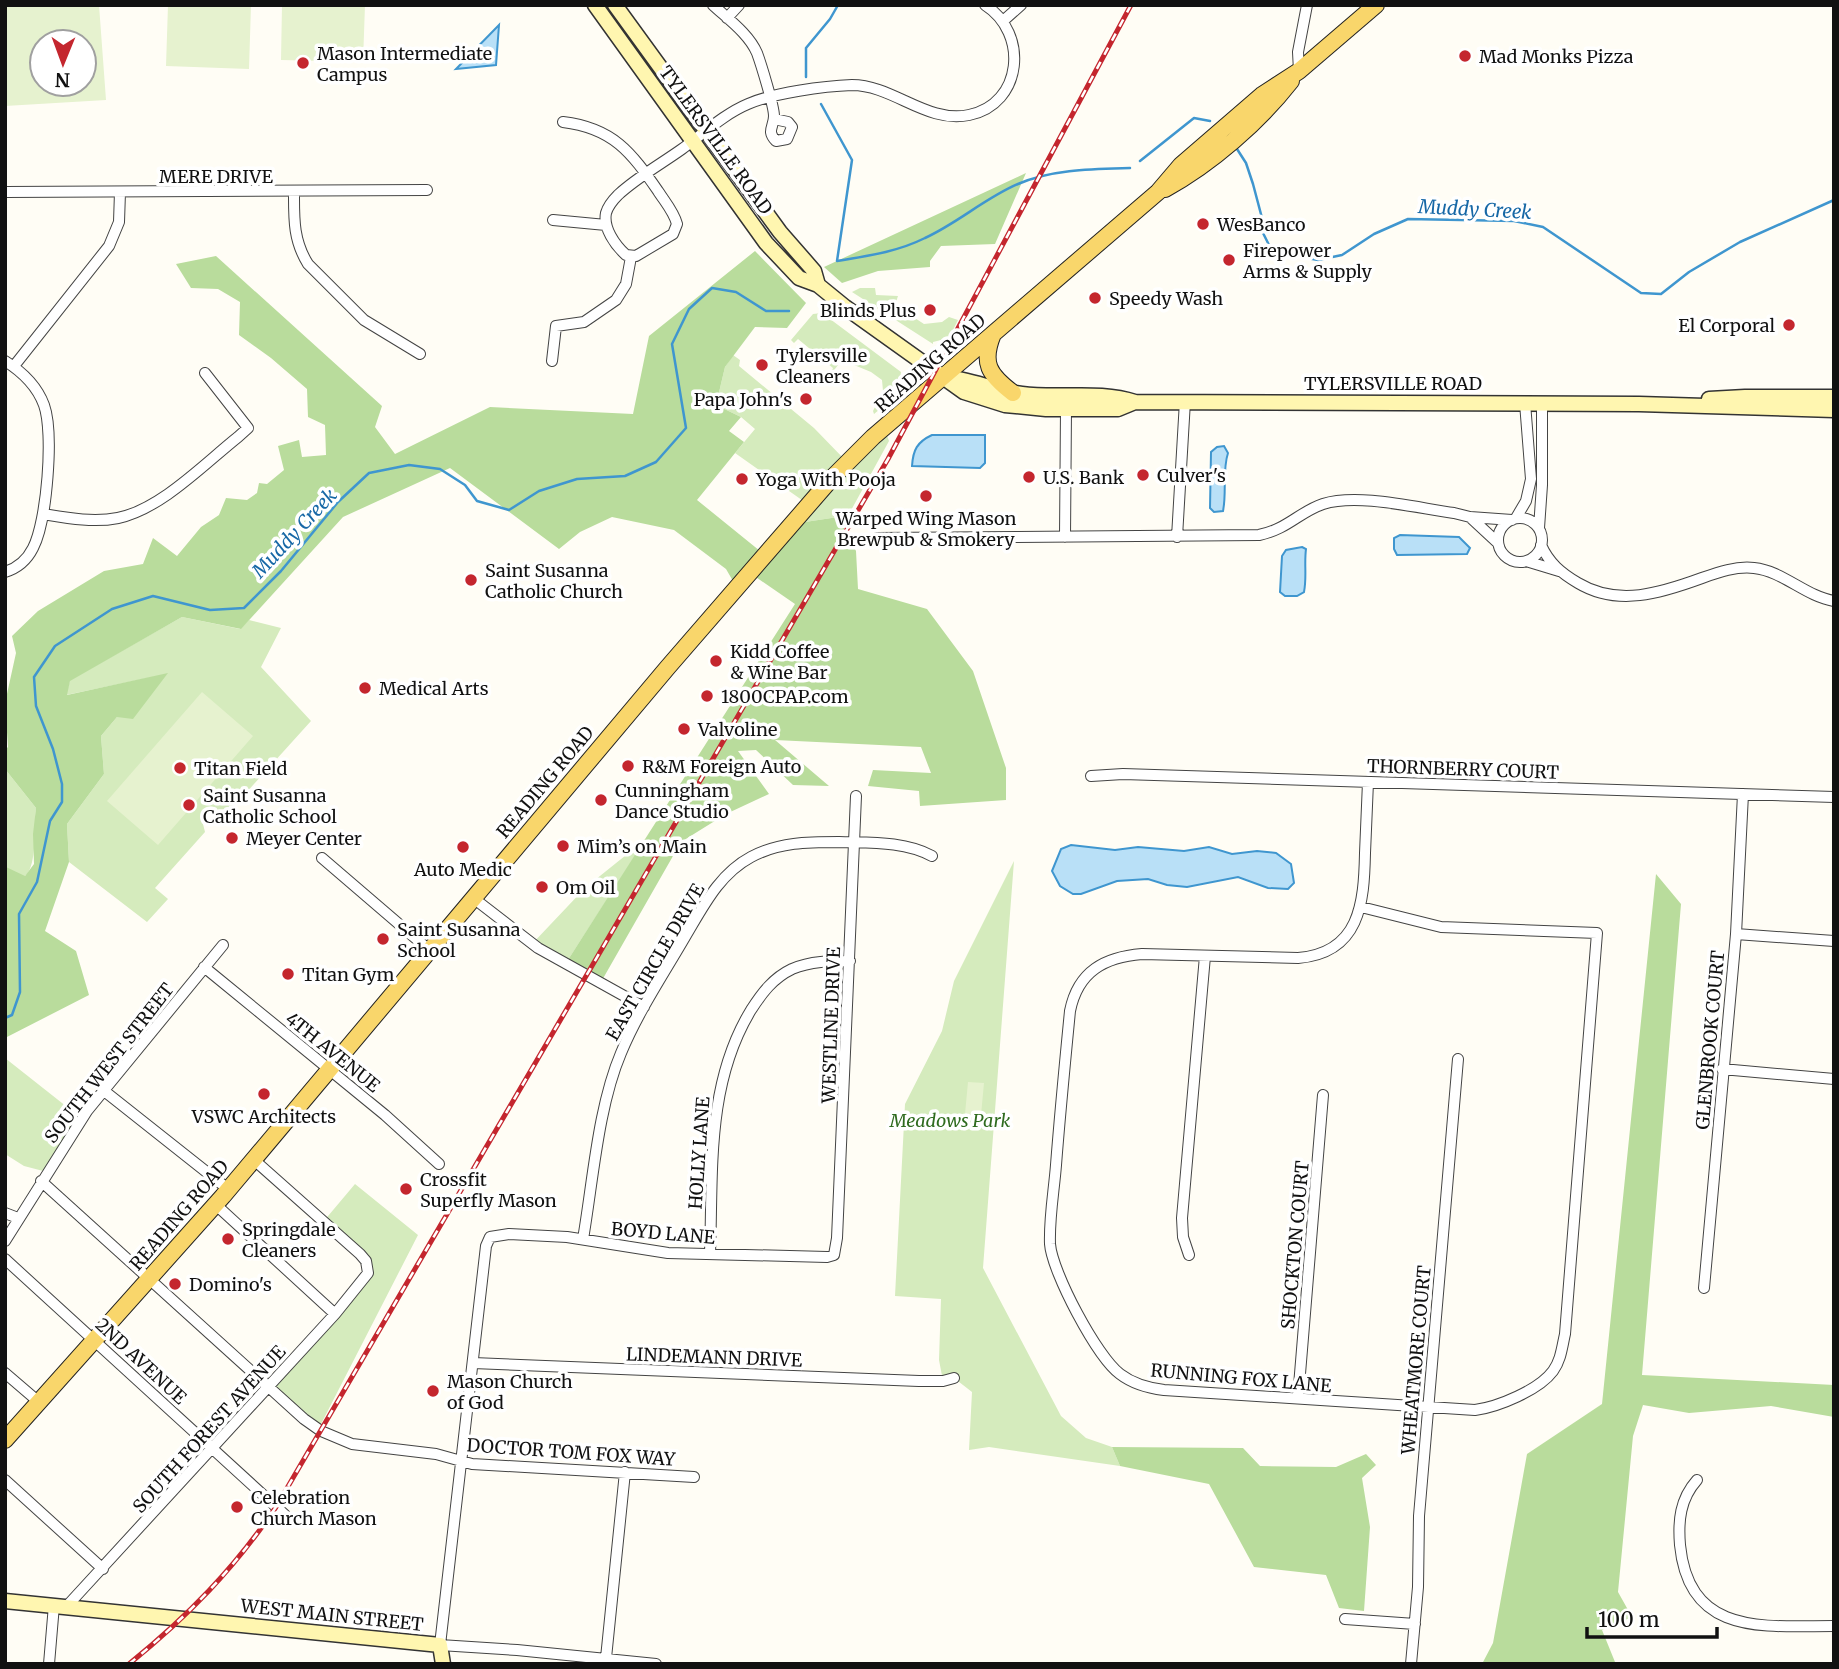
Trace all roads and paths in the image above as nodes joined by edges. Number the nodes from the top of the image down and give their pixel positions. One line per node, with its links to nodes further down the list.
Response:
1 (595, 5): 16 (main road, TYLERSVILLE ROAD)
2 (615, 5): 15 (main road, TYLERSVILLE ROAD)
3 (713, 5): 9 (street)
4 (739, 5): 9 (street)
5 (985, 5): 10 (street)
6 (1021, 5): 10 (street)
7 (1307, 5): 11 (street)
8 (1376, 5): 11 (main road, READING ROAD)
9 (727, 18): 12 (street)
10 (1003, 21): 12 (street)
11 (1299, 71): 26 (main road, READING ROAD)
12 (769, 97): 13 (street); 15 (street)
13 (774, 118)
14 (564, 122): 17 (street)
15 (706, 132): 16 (street); 25 (main road, TYLERSVILLE ROAD)
16 (694, 141): 17 (street); 25 (main road, TYLERSVILLE ROAD)
17 (646, 175): 23 (street); 24 (street)
18 (427, 190): 19 (street, MERE DRIVE)
19 (294, 191): 21 (street, MERE DRIVE); 27 (street)
20 (5, 192): 21 (street, MERE DRIVE)
21 (120, 192): 29 (street)
22 (553, 220): 23 (street)
23 (606, 225): 24 (street)
24 (631, 257): 28 (street)
25 (818, 285): 31 (main road, TYLERSVILLE ROAD)
26 (994, 333): 31 (main road, READING ROAD); 32 (main road)
27 (419, 354)
28 (552, 360)
29 (9, 363): 41 (street)
30 (205, 373): 41 (street)
31 (944, 377): 32 (main road, TYLERSVILLE ROAD); 39 (main road, TYLERSVILLE ROAD); 62 (main road, READING ROAD)
32 (1013, 393): 35 (main road, TYLERSVILLE ROAD)
33 (1834, 397): 38 (main road, TYLERSVILLE ROAD)
34 (1185, 401): 35 (main road, TYLERSVILLE ROAD); 36 (main road, TYLERSVILLE ROAD); 46 (street)
35 (1135, 402): 39 (main road, TYLERSVILLE ROAD)
36 (1525, 403): 37 (main road, TYLERSVILLE ROAD); 43 (street)
37 (1542, 403): 38 (main road, TYLERSVILLE ROAD); 44 (street)
38 (1652, 404): 40 (main road, TYLERSVILLE ROAD)
39 (1066, 409): 45 (street)
40 (1834, 410)
41 (43, 514): 52 (street)
42 (1470, 517): 43 (street); 46 (street); 48 (street)
43 (1514, 519): 44 (street); 48 (street)
44 (1539, 528): 49 (street)
45 (1065, 537): 46 (street); 47 (street)
46 (1182, 537)
47 (877, 538)
48 (1498, 543): 50 (street)
49 (1541, 545): 50 (street); 51 (street)
50 (1526, 561): 51 (street)
51 (1559, 571): 53 (street)
52 (5, 572)
53 (1834, 601)
54 (1091, 776): 55 (street, THORNBERRY COURT)
55 (1368, 782): 56 (street, THORNBERRY COURT); 63 (street, RUNNING FOX LANE)
56 (1743, 794): 58 (street, THORNBERRY COURT); 64 (street, GLENBROOK COURT)
57 (856, 796): 59 (street, WESTLINE DRIVE)
58 (1834, 797)
59 (855, 842): 60 (street, EAST CIRCLE DRIVE); 69 (street, WESTLINE DRIVE); 71 (street, EAST CIRCLE DRIVE)
60 (932, 856)
61 (322, 858): 67 (street)
62 (472, 897): 67 (main road, READING ROAD); 71 (street)
63 (1362, 907): 68 (street, RUNNING FOX LANE); 101 (street, RUNNING FOX LANE)
64 (1736, 934): 65 (street); 74 (street, GLENBROOK COURT)
65 (1834, 941)
66 (223, 945): 70 (street, SOUTH WEST STREET)
67 (428, 949): 73 (main road, READING ROAD)
68 (1205, 956): 89 (street); 99 (street, RUNNING FOX LANE)
69 (850, 961): 87 (street, HOLLY LANE); 88 (street, WESTLINE DRIVE)
70 (204, 967): 73 (street, 4TH AVENUE); 76 (street, SOUTH WEST STREET)
71 (644, 1007): 85 (street, EAST CIRCLE DRIVE)
72 (1458, 1059): 101 (street, WHEATMORE COURT)
73 (330, 1069): 78 (main road, READING ROAD); 79 (street, 4TH AVENUE)
74 (1722, 1069): 75 (street); 92 (street, GLENBROOK COURT)
75 (1834, 1079)
76 (103, 1090): 80 (street, SOUTH WEST STREET); 81 (street)
77 (1323, 1095): 99 (street, SHOCKTON COURT)
78 (253, 1159): 81 (main road, READING ROAD); 93 (street, SOUTH FOREST AVENUE)
79 (439, 1164)
80 (41, 1181): 84 (street, SOUTH WEST STREET); 91 (street, DOCTOR TOM FOX WAY)
81 (228, 1189): 82 (main road, READING ROAD)
82 (215, 1204): 91 (main road, READING ROAD); 93 (street)
83 (5, 1213): 84 (street)
84 (18, 1219): 86 (street, SOUTH WEST STREET)
85 (583, 1239): 87 (street, BOYD LANE); 95 (street, BOYD LANE)
86 (5, 1241)
87 (710, 1254): 88 (street, BOYD LANE)
88 (834, 1255)
89 (1189, 1255)
90 (5, 1259): 94 (street, 2ND AVENUE)
91 (150, 1279): 94 (main road, READING ROAD); 98 (street, DOCTOR TOM FOX WAY)
92 (1704, 1288)
93 (335, 1314): 98 (street, SOUTH FOREST AVENUE)
94 (95, 1340): 100 (main road, READING ROAD); 103 (street, 2ND AVENUE)
95 (473, 1363): 97 (street, LINDEMANN DRIVE); 104 (street)
96 (5, 1373): 100 (street)
97 (954, 1378)
98 (269, 1387): 103 (street, SOUTH FOREST AVENUE); 104 (street, DOCTOR TOM FOX WAY)
99 (1298, 1398): 101 (street, RUNNING FOX LANE)
100 (40, 1403): 102 (main road, READING ROAD)
101 (1428, 1407): 114 (street, WHEATMORE COURT)
102 (5, 1440)
103 (212, 1449): 109 (street, 2ND AVENUE); 110 (street, SOUTH FOREST AVENUE)
104 (461, 1460): 105 (street, DOCTOR TOM FOX WAY); 116 (street)
105 (625, 1472): 106 (street, DOCTOR TOM FOX WAY); 117 (street)
106 (694, 1477)
107 (5, 1480): 110 (street)
108 (1697, 1480): 115 (street)
109 (285, 1515)
110 (103, 1569): 112 (street, SOUTH FOREST AVENUE)
111 (5, 1601): 112 (main road, WEST MAIN STREET)
112 (60, 1606): 116 (main road, WEST MAIN STREET); 118 (street)
113 (1345, 1619): 114 (street)
114 (1415, 1624): 121 (street, WHEATMORE COURT)
115 (1834, 1626)
116 (440, 1645): 117 (street, WEST MAIN STREET); 119 (main road)
117 (606, 1658): 120 (street, WEST MAIN STREET)
118 (49, 1664)
119 (443, 1664)
120 (656, 1664)
121 (1411, 1664)

